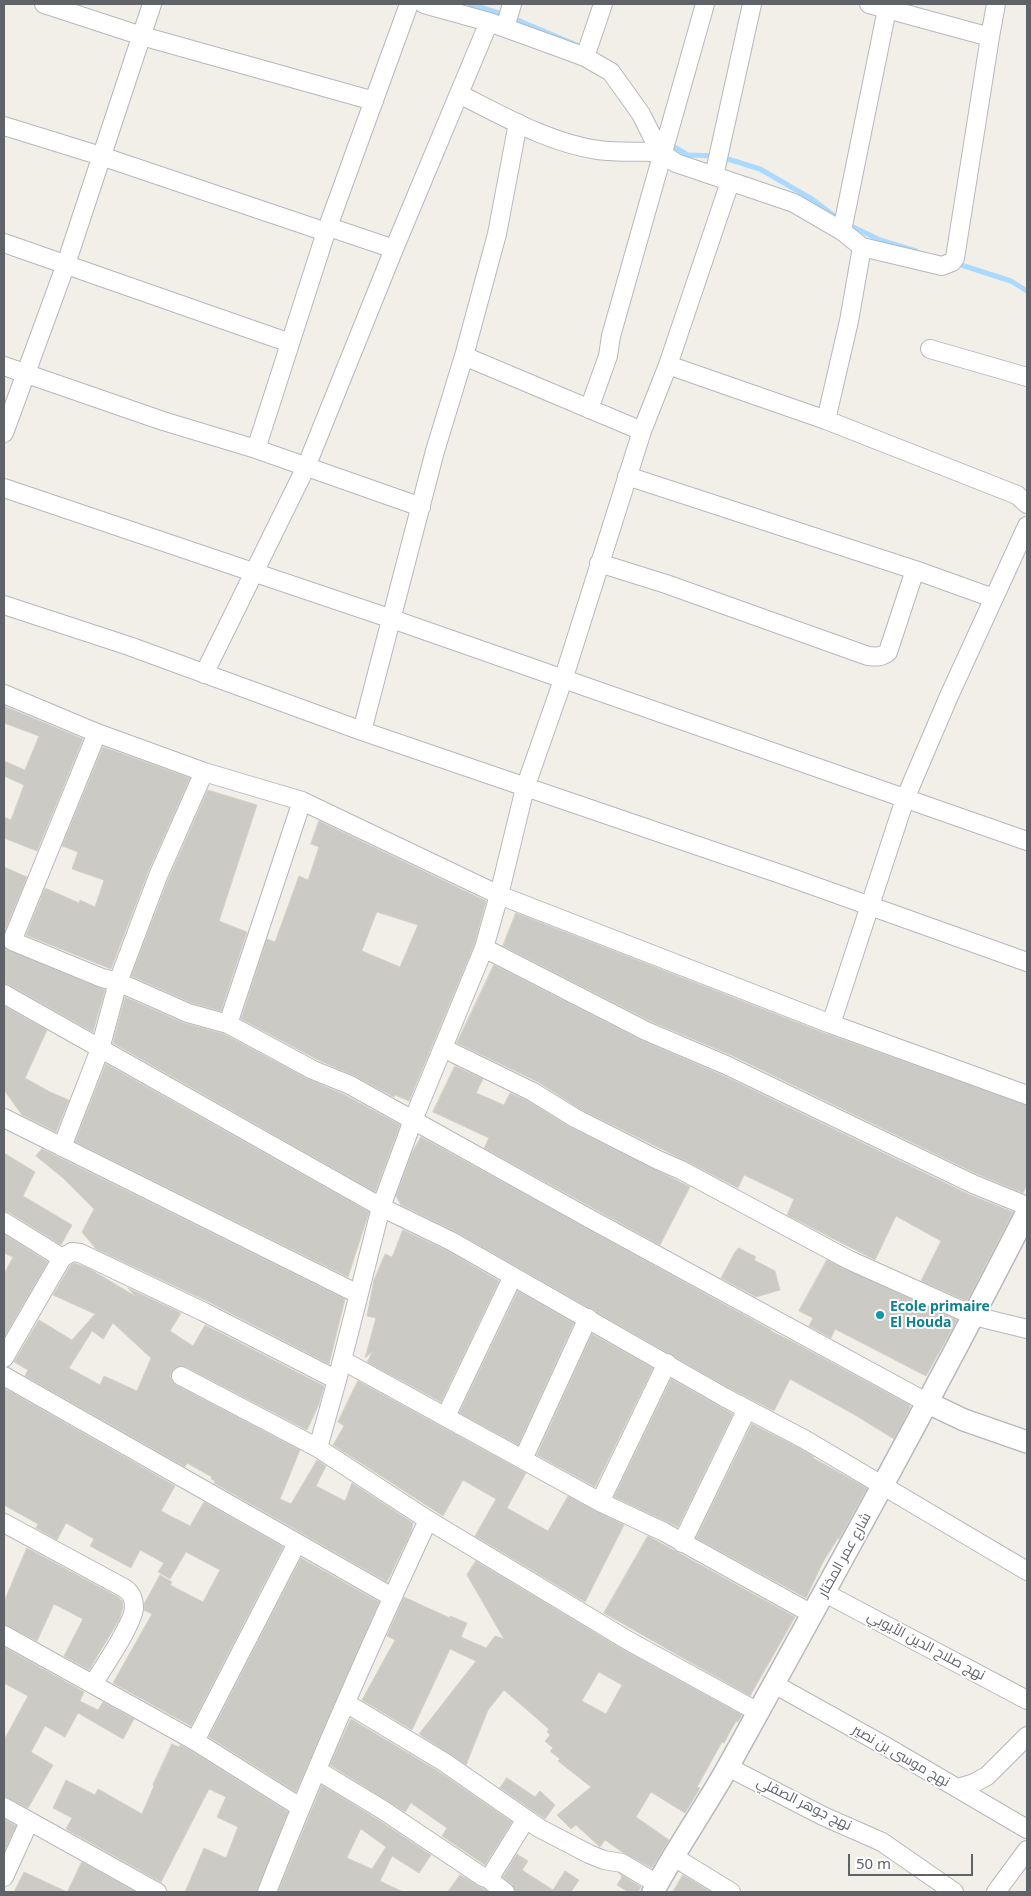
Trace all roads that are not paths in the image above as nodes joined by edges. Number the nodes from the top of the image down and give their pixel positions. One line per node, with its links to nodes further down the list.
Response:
1 (44, 4): 11 (street)
2 (152, 4): 14 (street)
3 (409, 4): 18 (street)
4 (424, 4): 13 (street)
5 (512, 4): 13 (street)
6 (603, 4): 16 (street)
7 (705, 4): 21 (street)
8 (752, 4): 23 (street)
9 (869, 4): 12 (street)
10 (996, 4): 15 (street)
11 (68, 8): 14 (street)
12 (887, 9): 15 (street); 25 (street)
13 (497, 25): 16 (street); 17 (street)
14 (142, 36): 18 (street); 22 (street)
15 (990, 37): 27 (street)
16 (585, 57): 21 (street)
17 (459, 94): 19 (street); 28 (street)
18 (374, 101): 24 (street)
19 (518, 123): 21 (street); 32 (street)
20 (4, 126): 22 (street)
21 (662, 153): 23 (street); 37 (street)
22 (101, 156): 24 (street); 29 (street)
23 (722, 179): 25 (street); 33 (street)
24 (328, 230): 28 (street); 30 (street)
25 (842, 231): 27 (street)
26 (4, 243): 29 (street)
27 (862, 247): 38 (street)
28 (394, 249): 42 (street)
29 (66, 264): 30 (street); 35 (street)
30 (290, 343): 41 (street)
31 (930, 349): 36 (street)
32 (464, 356): 37 (street); 46 (street)
33 (668, 365): 38 (street); 39 (street)
34 (4, 366): 35 (street)
35 (26, 373): 40 (street); 41 (street)
36 (1027, 377)
37 (589, 408): 39 (street)
38 (826, 420): 45 (street)
39 (642, 431): 43 (street)
40 (4, 432)
41 (256, 449): 42 (street)
42 (306, 467): 46 (street); 50 (street)
43 (627, 476): 48 (street); 49 (street)
44 (4, 488): 50 (street)
45 (1026, 499)
46 (421, 507): 53 (street)
47 (1027, 526): 51 (street)
48 (599, 563): 49 (street); 55 (street)
49 (915, 570): 51 (street)
50 (255, 572): 53 (street); 54 (street)
51 (993, 598): 61 (street)
52 (4, 605): 54 (street)
53 (392, 619): 55 (street); 57 (street)
54 (204, 674): 57 (street)
55 (563, 680): 60 (street); 61 (street)
56 (4, 694): 58 (street)
57 (362, 731): 60 (street)
58 (97, 733): 59 (street); 66 (street)
59 (204, 772): 62 (street); 69 (street)
60 (525, 788): 64 (street); 65 (street)
61 (906, 798): 63 (street); 65 (street)
62 (302, 801): 64 (street); 71 (street)
63 (1027, 841)
64 (499, 895): 67 (street); 72 (street)
65 (869, 906): 68 (street); 72 (street)
66 (8, 939): 69 (street)
67 (484, 948): 73 (street); 79 (street)
68 (1027, 962)
69 (118, 982): 71 (street); 74 (street)
70 (4, 994): 74 (street)
71 (228, 1024): 77 (street)
72 (831, 1024): 75 (street)
73 (443, 1048): 77 (street); 86 (street)
74 (100, 1049): 78 (street); 80 (street)
75 (1027, 1095)
76 (4, 1118): 78 (street)
77 (413, 1120): 80 (street); 95 (street)
78 (62, 1147): 85 (street)
79 (1027, 1206)
80 (382, 1207): 84 (street); 85 (street)
81 (1027, 1212): 86 (street, شارع عمر المختار)
82 (4, 1222): 83 (street)
83 (62, 1258): 89 (street); 94 (street)
84 (513, 1276): 87 (street); 97 (street)
85 (358, 1294): 90 (street)
86 (974, 1316): 88 (street); 95 (street, شارع عمر المختار)
87 (588, 1318): 91 (street); 100 (street)
88 (1027, 1329)
89 (4, 1358)
90 (342, 1360): 94 (street); 97 (street)
91 (667, 1363): 96 (street); 102 (street)
92 (4, 1376): 106 (street)
93 (181, 1376): 99 (street)
94 (337, 1380): 99 (street)
95 (926, 1402): 98 (street); 101 (street, شارع عمر المختار)
96 (747, 1410): 101 (street); 105 (street)
97 (446, 1416): 100 (street)
98 (1027, 1442)
99 (318, 1448): 103 (street)
100 (523, 1459): 102 (street)
101 (883, 1486): 107 (street); 108 (street, شارع عمر المختار)
102 (600, 1502): 105 (street)
103 (428, 1520): 109 (street); 116 (street)
104 (4, 1523): 112 (street)
105 (682, 1542): 110 (street)
106 (296, 1543): 109 (street); 118 (street)
107 (1027, 1572)
108 (825, 1593): 110 (street, شارع عمر المختار); 114 (street, نهج صلاح الدين الأيوبي)
109 (392, 1597): 115 (street)
110 (812, 1614): 113 (street, شارع عمر المختار)
111 (4, 1635): 112 (street)
112 (93, 1684): 118 (street)
113 (774, 1684): 116 (street, شارع عمر المختار); 121 (street, نهج موسى بن نصير)
114 (1027, 1700)
115 (346, 1703): 120 (street); 124 (street)
116 (758, 1712): 119 (street, شارع عمر المختار)
117 (1027, 1736): 121 (street)
118 (195, 1741): 123 (street)
119 (728, 1767): 128 (street, شارع عمر المختار); 136 (street, نهج جوهر الصقلي)
120 (317, 1770): 123 (street); 130 (street)
121 (958, 1788): 126 (street, نهج موسى بن نصير)
122 (4, 1807): 125 (street)
123 (300, 1807): 133 (street)
124 (526, 1819): 130 (street); 131 (street)
125 (30, 1822): 129 (street); 132 (street)
126 (1027, 1829)
127 (1027, 1850): 137 (street)
128 (674, 1857): 131 (street, شارع عمر المختار); 135 (street)
129 (4, 1877)
130 (488, 1878): 134 (street)
131 (655, 1888)
132 (157, 1892)
133 (267, 1892)
134 (505, 1892)
135 (732, 1892)
136 (954, 1892)
137 (996, 1892)

